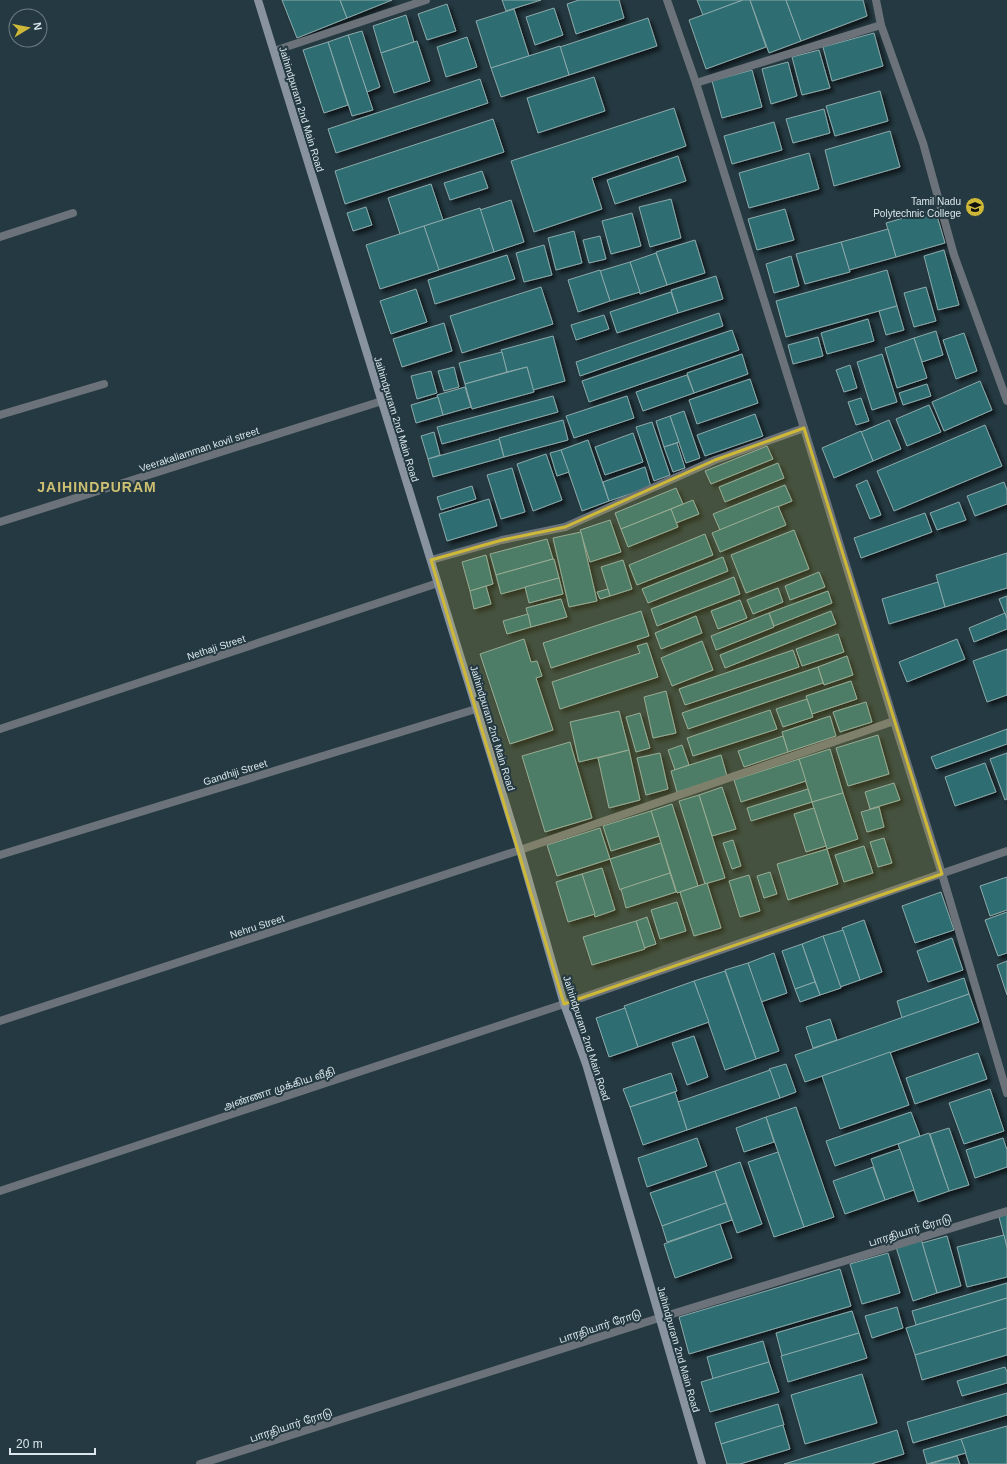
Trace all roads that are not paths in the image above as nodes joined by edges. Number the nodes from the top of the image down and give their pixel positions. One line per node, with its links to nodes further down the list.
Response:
1 (258, 0): 6 (street, Jaihindpuram 2nd Main Road)
2 (426, 0): 6 (street)
3 (667, 0): 7 (street)
4 (876, 0): 5 (street)
5 (882, 25): 7 (street); 12 (street)
6 (274, 51): 11 (street, Jaihindpuram 2nd Main Road)
7 (696, 83): 14 (street)
8 (73, 212): 9 (street)
9 (0, 236)
10 (104, 384): 13 (street)
11 (382, 401): 15 (street, Veerakaliamman kovil street); 16 (street, Jaihindpuram 2nd Main Road)
12 (1007, 401)
13 (0, 416)
14 (804, 428): 16 (street); 19 (street)
15 (0, 522)
16 (430, 560): 17 (street, Jaihindpuram 2nd Main Road)
17 (438, 583): 18 (street, Jaihindpuram 2nd Main Road); 20 (street, Nethaji Street)
18 (476, 709): 21 (street, Jaihindpuram 2nd Main Road); 23 (street, Gandhiji Street)
19 (894, 721): 21 (street, Nehru Street); 24 (street)
20 (0, 729)
21 (520, 850): 25 (street, Jaihindpuram 2nd Main Road); 26 (street, Nehru Street)
22 (1007, 851): 24 (street, அண்ணா முக்கிய வீதி)
23 (0, 855)
24 (942, 874): 25 (street, அண்ணா முக்கிய வீதி); 27 (street)
25 (564, 1004): 28 (street, அண்ணா முக்கிய வீதி); 30 (street, Jaihindpuram 2nd Main Road)
26 (0, 1021)
27 (1007, 1093)
28 (0, 1191)
29 (1007, 1210): 30 (street, பாரதியார் ரோடு)
30 (659, 1318): 31 (street, பாரதியார் ரோடு); 32 (street, Jaihindpuram 2nd Main Road)
31 (200, 1464)
32 (702, 1464)

